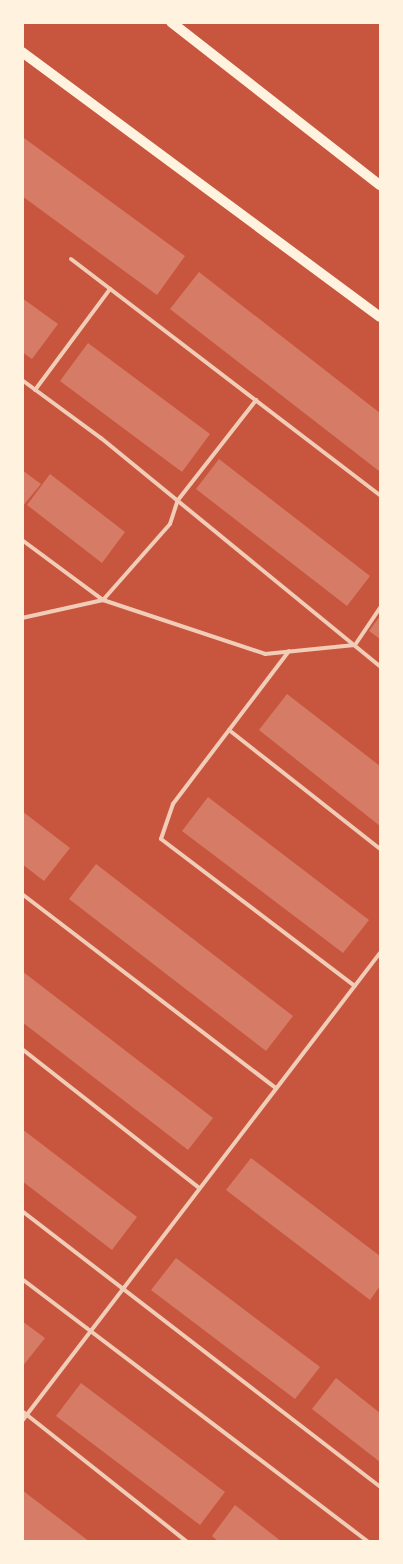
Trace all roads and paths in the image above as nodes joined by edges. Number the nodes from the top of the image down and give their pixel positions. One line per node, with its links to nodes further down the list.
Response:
1 (171, 22): 3 (main road)
2 (22, 52): 6 (main road)
3 (380, 185)
4 (71, 259): 5 (lane)
5 (110, 289): 8 (lane); 9 (lane)
6 (380, 317)
7 (22, 380): 8 (lane)
8 (35, 390): 11 (lane)
9 (256, 400): 10 (lane); 11 (lane)
10 (380, 495)
11 (178, 500): 13 (lane); 16 (lane)
12 (22, 540): 13 (lane)
13 (103, 600): 15 (lane); 17 (lane)
14 (380, 608): 16 (lane)
15 (22, 618)
16 (355, 645): 17 (lane); 18 (lane)
17 (289, 651): 19 (lane)
18 (380, 666)
19 (229, 730): 20 (lane); 23 (lane)
20 (380, 849)
21 (22, 894): 25 (lane)
22 (380, 953): 23 (lane)
23 (355, 986): 25 (lane)
24 (22, 1049): 26 (lane)
25 (276, 1088): 26 (lane)
26 (199, 1188): 29 (lane)
27 (22, 1211): 29 (lane)
28 (22, 1279): 30 (lane)
29 (122, 1290): 30 (lane); 34 (lane)
30 (90, 1332): 32 (lane); 36 (lane)
31 (22, 1411): 32 (lane)
32 (27, 1415): 33 (lane); 35 (lane)
33 (22, 1421)
34 (380, 1487)
35 (187, 1542)
36 (369, 1542)

